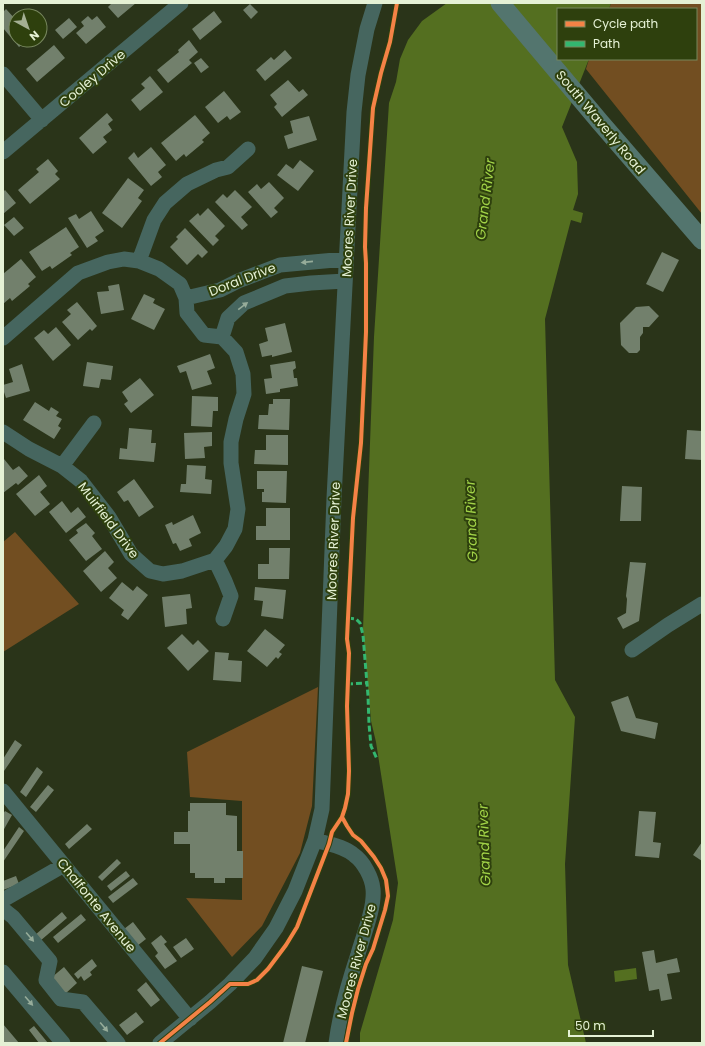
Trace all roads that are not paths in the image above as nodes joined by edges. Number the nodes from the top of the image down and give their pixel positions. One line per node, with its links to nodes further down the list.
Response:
1 (182, 3): 5 (street, Cooley Drive)
2 (375, 3): 9 (street, Moores River Drive)
3 (500, 3): 8 (main road, South Waverly Road)
4 (3, 74): 5 (street)
5 (42, 120): 7 (street, Cooley Drive)
6 (248, 149): 10 (street)
7 (3, 152)
8 (702, 240)
9 (346, 259): 11 (street, Moores River Drive); 12 (street, Doral Drive, one-way to 12)
10 (139, 261): 12 (street); 14 (street)
11 (345, 281): 13 (street, Doral Drive, one-way to 11); 23 (street, Moores River Drive)
12 (186, 298): 13 (street)
13 (222, 336): 18 (street)
14 (3, 338)
15 (94, 423): 17 (street)
16 (3, 432): 17 (street, Muirfield Drive)
17 (62, 466): 18 (street, Muirfield Drive)
18 (215, 560): 20 (street)
19 (702, 604): 21 (street)
20 (223, 619)
21 (632, 650)
22 (3, 791): 24 (street, Chalfonte Avenue)
23 (315, 840): 28 (street); 32 (street, Moores River Drive)
24 (64, 865): 25 (street); 28 (street, Chalfonte Avenue)
25 (3, 900)
26 (3, 909): 30 (street, one-way to 30)
27 (3, 972): 29 (street, one-way to 29)
28 (190, 1018): 31 (street)
29 (64, 1043)
30 (118, 1043)
31 (160, 1043)
32 (336, 1043)

